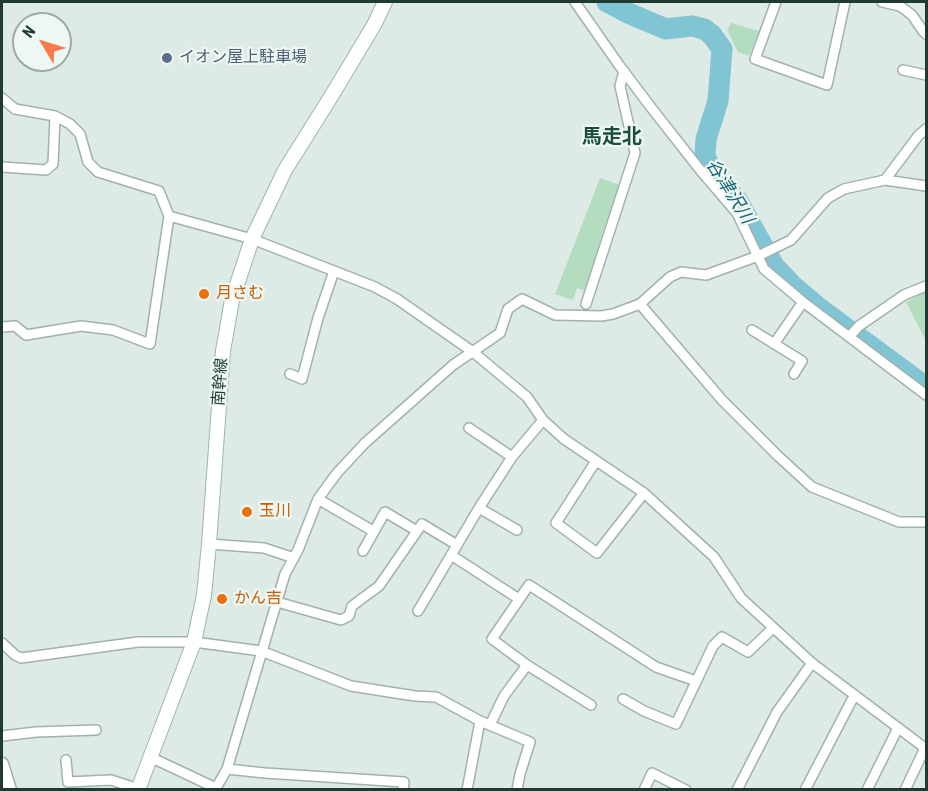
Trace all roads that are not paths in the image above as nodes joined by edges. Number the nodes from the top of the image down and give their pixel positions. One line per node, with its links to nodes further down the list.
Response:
1 (385, 2): 17 (main road, 南幹線)
2 (575, 2): 8 (street)
3 (776, 2): 4 (street)
4 (845, 2)
5 (882, 2): 6 (street)
6 (927, 34)
7 (903, 70): 9 (street)
8 (624, 71): 18 (street); 22 (street)
9 (927, 75)
10 (2, 98): 11 (street)
11 (55, 116): 13 (street); 16 (street)
12 (927, 129): 14 (street)
13 (2, 167)
14 (885, 180): 15 (street); 18 (street)
15 (927, 186)
16 (168, 216): 17 (street); 24 (street)
17 (252, 239): 19 (street); 43 (main road, 南幹線)
18 (758, 256): 21 (street); 23 (street)
19 (334, 271): 28 (street); 29 (street)
20 (927, 286): 26 (street)
21 (803, 302): 26 (street); 27 (street)
22 (586, 304)
23 (640, 304): 28 (street); 39 (street)
24 (2, 327)
25 (752, 330): 27 (street)
26 (849, 337): 31 (street)
27 (774, 344): 30 (street)
28 (473, 352): 32 (street); 37 (street)
29 (290, 374)
30 (794, 374)
31 (927, 395)
32 (543, 420): 34 (street); 35 (street)
33 (469, 428): 34 (street)
34 (512, 457): 38 (street)
35 (596, 461): 36 (street); 36 (street)
36 (644, 493): 51 (street)
37 (318, 499): 41 (street); 47 (street)
38 (479, 508): 40 (street); 44 (street)
39 (927, 522)
40 (517, 530)
41 (373, 531): 42 (street); 45 (street)
42 (417, 531): 44 (street); 49 (street)
43 (209, 544): 47 (street); 52 (main road, 南幹線)
44 (457, 545): 46 (street)
45 (363, 551)
46 (452, 555): 48 (street); 50 (street)
47 (294, 558): 49 (street)
48 (519, 599): 56 (street); 57 (street)
49 (277, 602): 54 (street)
50 (418, 611)
51 (773, 628): 55 (street); 57 (street)
52 (194, 642): 53 (street); 54 (street); 67 (main road, 南幹線)
53 (2, 644)
54 (261, 651): 61 (street); 70 (street)
55 (812, 663): 58 (street); 79 (street)
56 (527, 665): 60 (street); 62 (street)
57 (696, 681): 59 (street)
58 (854, 696): 63 (street); 80 (street)
59 (623, 699)
60 (591, 705)
61 (480, 721): 62 (street); 75 (street)
62 (490, 725): 76 (street)
63 (898, 728): 66 (street); 81 (street)
64 (96, 730): 65 (street)
65 (2, 736)
66 (925, 747): 82 (street)
67 (150, 757): 72 (main road, 南幹線); 73 (street)
68 (66, 760): 72 (street)
69 (2, 764): 71 (street)
70 (226, 769): 73 (street); 74 (street)
71 (10, 789)
72 (139, 789)
73 (216, 789)
74 (403, 789)
75 (467, 789)
76 (517, 789)
77 (644, 789): 78 (street)
78 (686, 789)
79 (738, 789)
80 (805, 789)
81 (867, 789)
82 (905, 789)

